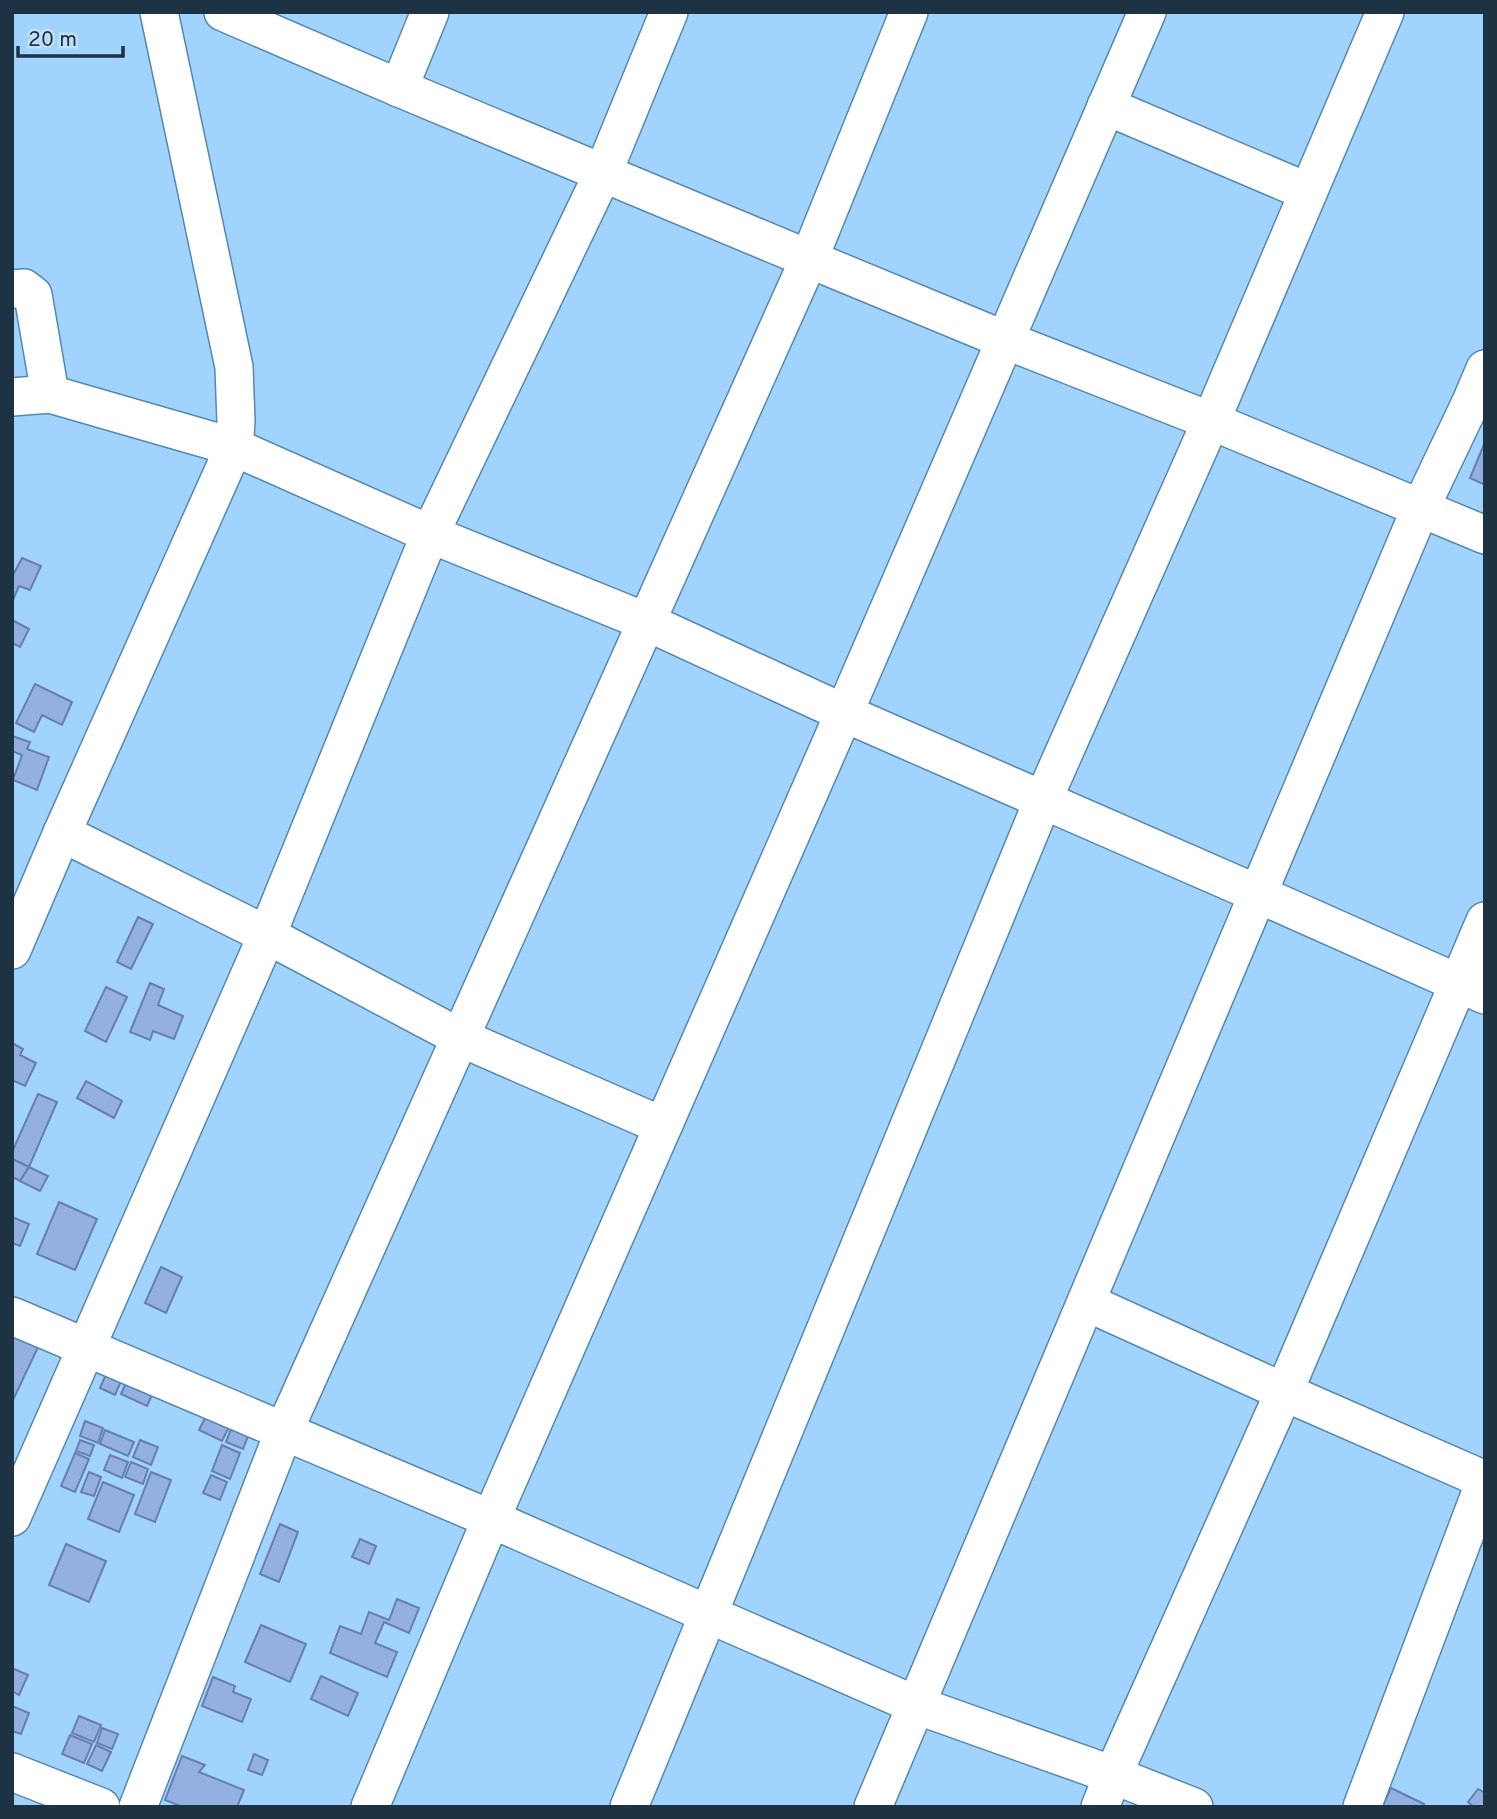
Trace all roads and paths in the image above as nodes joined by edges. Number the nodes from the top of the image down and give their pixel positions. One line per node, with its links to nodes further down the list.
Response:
1 (159, 12): 19 (street)
2 (223, 12): 8 (street)
3 (430, 12): 8 (street)
4 (669, 12): 10 (street)
5 (909, 12): 12 (street)
6 (1147, 12): 9 (street)
7 (1385, 12): 11 (street)
8 (399, 88): 10 (street)
9 (1106, 106): 11 (street); 14 (street)
10 (603, 173): 12 (street); 21 (street)
11 (1308, 192): 18 (street)
12 (809, 259): 14 (street); 23 (street)
13 (12, 289): 16 (street)
14 (1005, 340): 18 (street); 24 (street)
15 (1485, 369): 20 (street)
16 (50, 394): 17 (street); 19 (street)
17 (12, 397)
18 (1211, 421): 20 (street); 25 (street)
19 (234, 447): 21 (street); 26 (street)
20 (1420, 508): 22 (street); 27 (street)
21 (430, 534): 23 (street); 29 (street)
22 (1485, 535)
23 (648, 622): 24 (street); 32 (street)
24 (844, 713): 25 (street); 33 (street)
25 (1043, 800): 27 (street); 42 (street)
26 (62, 834): 29 (street); 30 (street)
27 (1258, 894): 31 (street); 34 (street)
28 (1485, 921): 31 (street)
29 (267, 935): 32 (street); 36 (street)
30 (12, 950)
31 (1472, 990): 37 (street)
32 (461, 1038): 33 (street); 38 (street)
33 (663, 1126): 41 (street)
34 (1086, 1302): 37 (street); 43 (street)
35 (12, 1316): 36 (street)
36 (88, 1347): 38 (street); 40 (street)
37 (1284, 1392): 39 (street); 45 (street)
38 (284, 1431): 41 (street); 47 (street)
39 (1485, 1480): 52 (street)
40 (12, 1517)
41 (491, 1519): 42 (street); 48 (street)
42 (708, 1613): 43 (street); 49 (street)
43 (916, 1705): 45 (street); 50 (street)
44 (12, 1772): 46 (street)
45 (1107, 1791): 51 (street)
46 (101, 1807)
47 (138, 1807)
48 (370, 1807)
49 (629, 1807)
50 (873, 1807)
51 (1194, 1807)
52 (1362, 1807)

